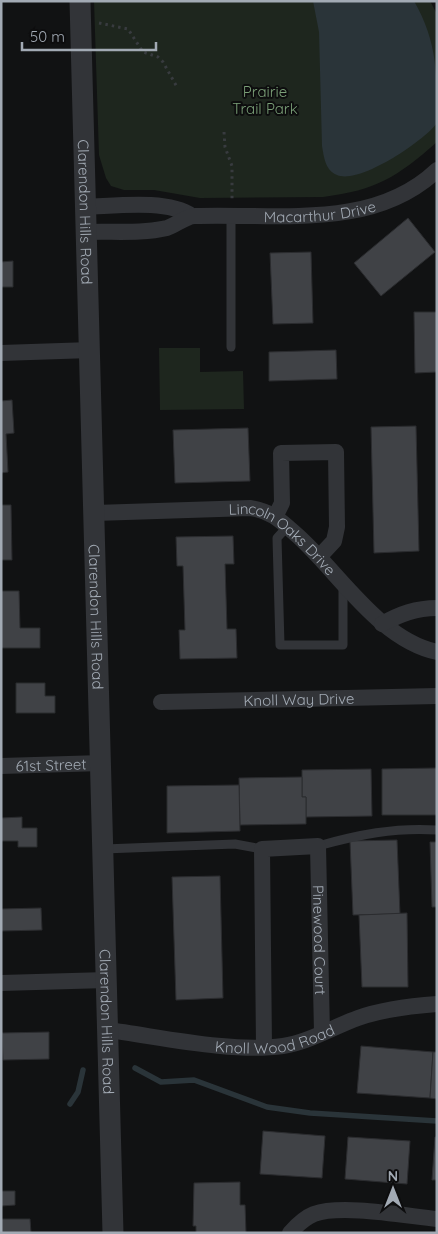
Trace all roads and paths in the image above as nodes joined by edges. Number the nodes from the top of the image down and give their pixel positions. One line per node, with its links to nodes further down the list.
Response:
1 (81, 11): 2 (path); 5 (street, Clarendon Hills Road)
2 (176, 87)
3 (224, 132): 7 (path)
4 (435, 177): 7 (street, Macarthur Drive)
5 (86, 206): 6 (street, Macarthur Drive); 8 (street, Clarendon Hills Road)
6 (192, 216): 7 (street, Macarthur Drive); 8 (street, Macarthur Drive)
7 (231, 217): 9 (lane)
8 (87, 232): 10 (street, Clarendon Hills Road)
9 (231, 348)
10 (91, 350): 11 (street); 12 (street, Clarendon Hills Road)
11 (1, 353)
12 (95, 513): 13 (street, Lincoln Oaks Drive); 21 (street, Clarendon Hills Road)
13 (282, 521): 14 (street, Lincoln Oaks Drive); 14 (street); 15 (lane)
14 (320, 556): 15 (street, Lincoln Oaks Drive)
15 (343, 582): 17 (street, Lincoln Oaks Drive)
16 (437, 608): 17 (street)
17 (382, 624): 18 (street, Lincoln Oaks Drive)
18 (437, 652)
19 (437, 696): 20 (street, Knoll Way Drive)
20 (160, 702)
21 (102, 763): 22 (street, 61st Street); 26 (street, Clarendon Hills Road)
22 (1, 766)
23 (437, 830): 24 (lane)
24 (318, 846): 25 (street); 31 (street, Pinewood Court)
25 (262, 848): 26 (lane); 32 (street)
26 (104, 849): 27 (street, Clarendon Hills Road)
27 (107, 980): 28 (street); 30 (street, Clarendon Hills Road)
28 (1, 983)
29 (437, 1004): 31 (street, Knoll Wood Road)
30 (108, 1030): 32 (street, Knoll Wood Road); 34 (street, Clarendon Hills Road)
31 (322, 1033): 32 (street, Knoll Wood Road)
32 (264, 1047)
33 (437, 1218): 35 (street)
34 (114, 1233)
35 (290, 1233)

